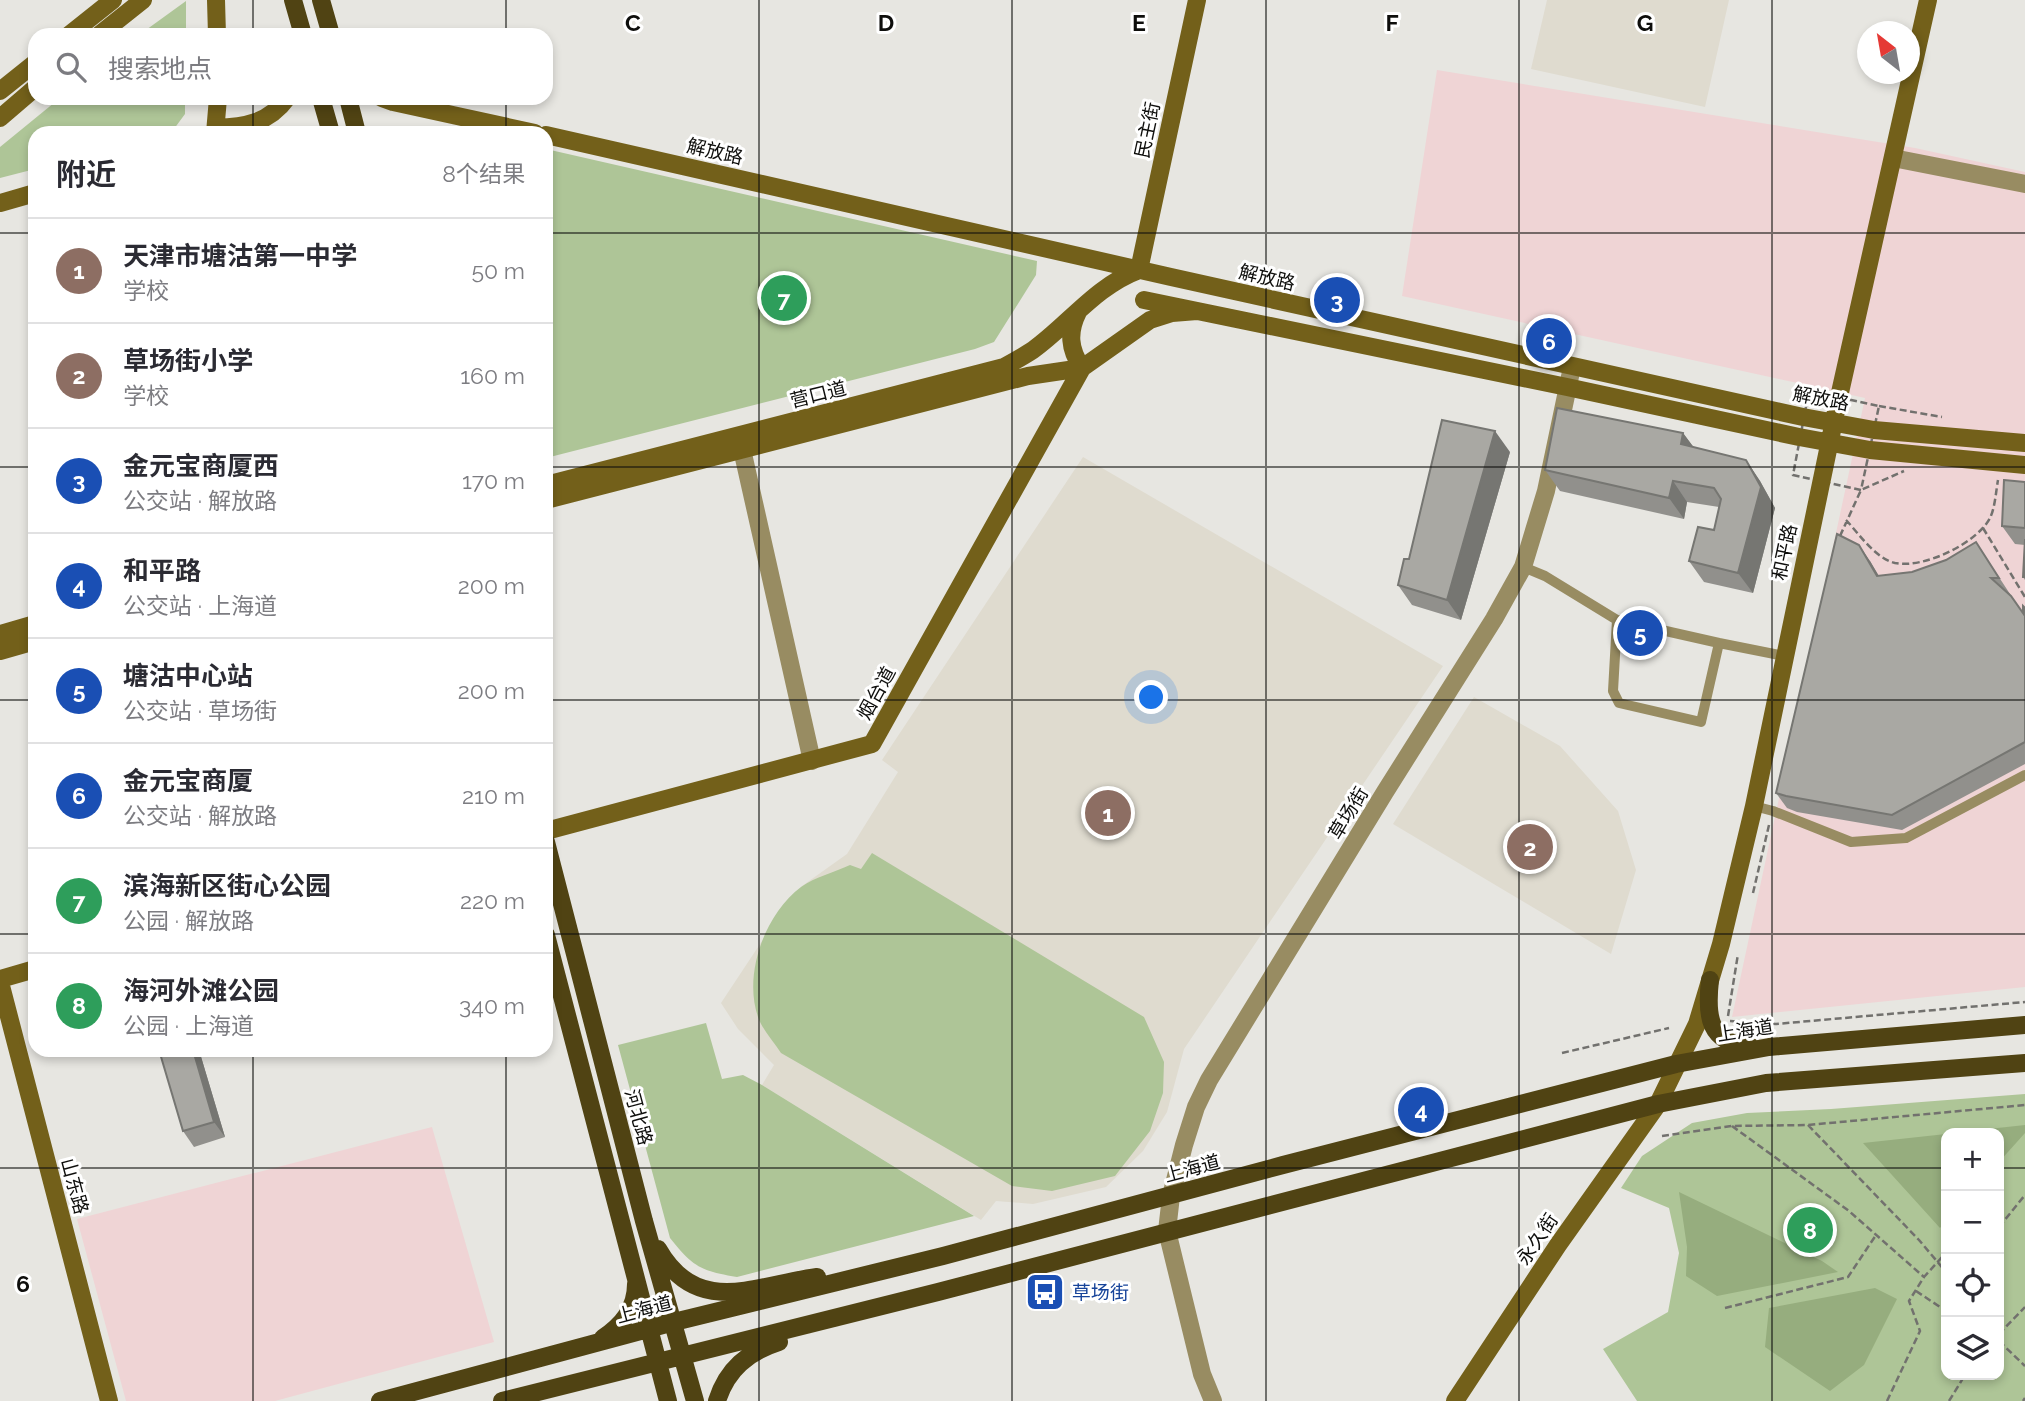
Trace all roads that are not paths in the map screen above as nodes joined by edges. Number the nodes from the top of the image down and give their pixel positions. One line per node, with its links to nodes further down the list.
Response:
1 (113, 0): 8 (street)
2 (143, 0): 9 (street)
3 (216, 0): 10 (street)
4 (293, 0): 11 (main road)
5 (321, 0): 12 (main road)
6 (1197, 0): 32 (street, 民主街)
7 (1928, 0): 28 (street, 和平路)
8 (78, 28)
9 (108, 28)
10 (217, 28)
11 (301, 28)
12 (329, 28)
13 (28, 68): 14 (street)
14 (0, 91)
15 (28, 94): 21 (street)
16 (217, 105): 22 (street)
17 (280, 105): 23 (street)
18 (323, 105): 24 (main road)
19 (350, 105): 25 (main road)
20 (407, 105): 26 (street)
21 (0, 118)
22 (215, 126)
23 (242, 126)
24 (329, 126)
25 (355, 126)
26 (503, 126)
27 (553, 137): 32 (street, 解放路)
28 (1893, 158): 29 (street); 41 (street, 和平路)
29 (2025, 184)
30 (28, 195): 31 (street)
31 (0, 203)
32 (1139, 270): 33 (street); 34 (street, 营口道); 37 (street, 解放路)
33 (1144, 300): 35 (street); 36 (street)
34 (1081, 307): 38 (street); 43 (street, 营口道)
35 (1196, 311): 36 (street); 39 (street)
36 (1113, 346): 38 (street)
37 (1572, 367): 39 (street, 草场街); 40 (street, 解放路)
38 (1082, 368): 43 (street, 营口道); 58 (street, 烟台道)
39 (1567, 387): 42 (street); 50 (street, 草场街)
40 (1769, 409): 41 (street, 解放路); 42 (street)
41 (1833, 423): 44 (street, 和平路); 45 (street, 解放路)
42 (1811, 439): 44 (street); 47 (street)
43 (741, 443): 48 (street, 营口道); 49 (street, 营口道); 58 (street)
44 (1829, 443): 46 (street); 47 (street, 和平路)
45 (2025, 443)
46 (2025, 465)
47 (1821, 481): 57 (street, 和平路)
48 (553, 483)
49 (553, 498)
50 (1523, 567): 51 (lane); 73 (street, 草场街)
51 (1617, 620): 55 (lane); 55 (lane)
52 (28, 626): 53 (street)
53 (0, 634)
54 (28, 643): 56 (street)
55 (1719, 643): 57 (lane)
56 (0, 651)
57 (1784, 656): 60 (street, 和平路)
58 (812, 761): 61 (street, 烟台道)
59 (2025, 775): 60 (lane)
60 (1754, 806): 66 (street, 和平路)
61 (553, 829)
62 (553, 869): 74 (main road, 河北路)
63 (553, 961): 77 (main road, 河北路)
64 (28, 971): 65 (street)
65 (0, 980): 82 (street, 山东路)
66 (1710, 980): 69 (main road); 71 (street, 和平路)
67 (2025, 1026): 69 (main road, 上海道)
68 (0, 1027): 81 (street, 山东路)
69 (1769, 1047): 71 (main road, 上海道)
70 (2025, 1063): 72 (main road, 上海道)
71 (1676, 1064): 72 (street, 和平路); 73 (main road, 上海道)
72 (1658, 1104): 75 (main road, 上海道); 89 (street, 永久街)
73 (1171, 1196): 75 (street, 草场街); 76 (main road, 上海道)
74 (644, 1220): 76 (main road); 79 (main road, 河北路)
75 (1167, 1231): 78 (main road, 上海道); 88 (street, 草场街)
76 (887, 1270): 79 (main road, 上海道)
77 (636, 1274): 79 (main road, 河北路); 80 (main road)
78 (894, 1303): 79 (main road, 上海道); 87 (main road)
79 (667, 1337): 80 (main road, 上海道); 84 (main road, 上海道); 85 (main road, 河北路); 86 (main road, 河北路)
80 (589, 1345): 83 (main road, 上海道)
81 (99, 1401)
82 (109, 1401)
83 (380, 1401)
84 (502, 1401)
85 (669, 1401)
86 (695, 1401)
87 (718, 1401)
88 (1213, 1401)
89 (1455, 1401)

